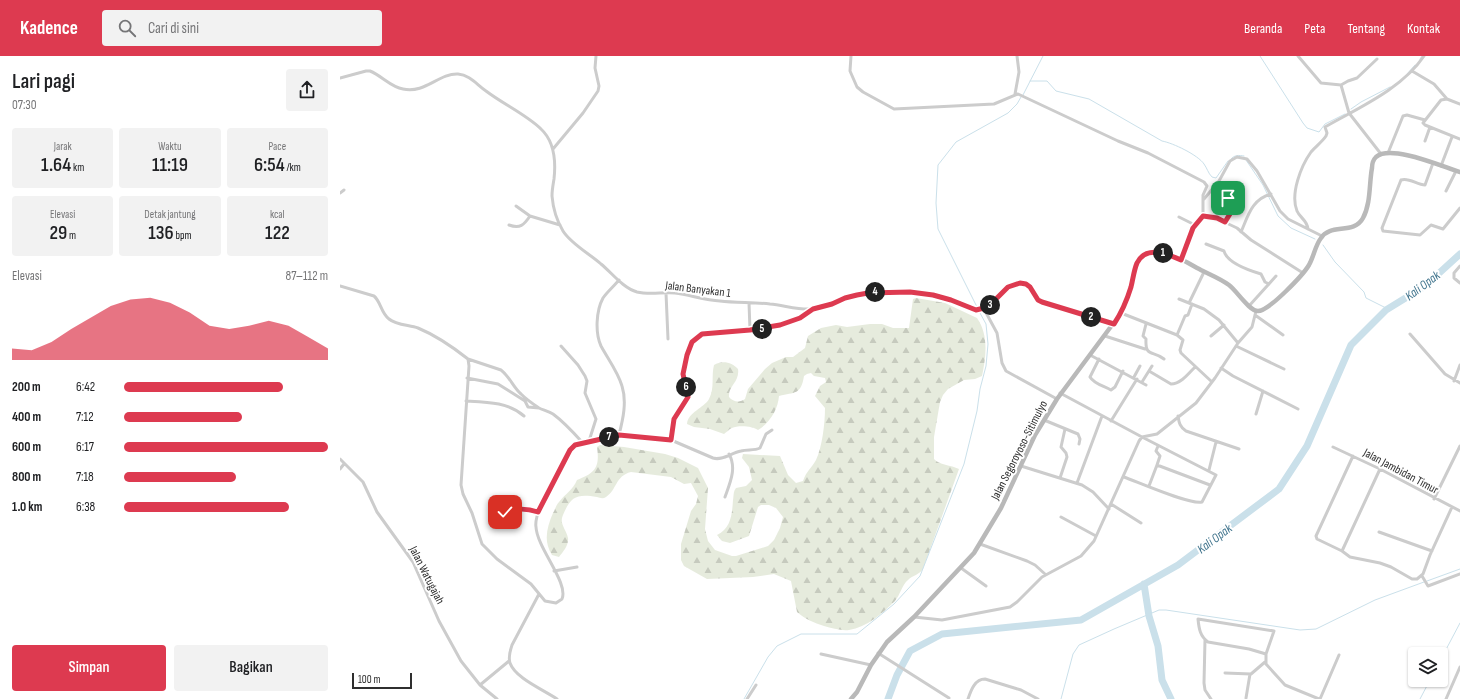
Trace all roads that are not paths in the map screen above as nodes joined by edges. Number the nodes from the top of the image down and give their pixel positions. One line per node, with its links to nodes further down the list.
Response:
1 (596, 56): 19 (street)
2 (851, 56): 10 (street)
3 (1017, 56): 10 (street)
4 (1298, 56): 9 (street)
5 (1424, 56): 7 (street)
6 (1377, 59): 9 (street)
7 (1412, 71): 11 (street); 13 (street)
8 (340, 78): 19 (street, Jalan Banyakan 1)
9 (1341, 85): 13 (street)
10 (1016, 94): 30 (street)
11 (1447, 99): 12 (street); 14 (street)
12 (1460, 104)
13 (1349, 113): 21 (street); 40 (street)
14 (1425, 120): 15 (street); 20 (street)
15 (1430, 127): 16 (street); 18 (street)
16 (1452, 137): 17 (street); 23 (street)
17 (1460, 139)
18 (1425, 141)
19 (553, 149): 38 (street, Jalan Banyakan 1)
20 (1388, 153): 21 (main road); 22 (main road)
21 (1381, 154): 42 (main road)
22 (1433, 163): 23 (main road); 32 (street)
23 (1441, 166): 24 (main road)
24 (1458, 172): 26 (street)
25 (344, 190): 27 (street)
26 (1446, 191)
27 (340, 193)
28 (1270, 194): 30 (street); 40 (street); 41 (street)
29 (1228, 198): 36 (street)
30 (1203, 200): 34 (street)
31 (516, 206): 33 (street)
32 (1460, 208)
33 (530, 216): 37 (street); 38 (street)
34 (1203, 216): 36 (street); 39 (street)
35 (1179, 217): 39 (street)
36 (1225, 222): 41 (street)
37 (509, 225)
38 (560, 225): 49 (street, Jalan Banyakan 1)
39 (1195, 225): 44 (street)
40 (1308, 229): 42 (street)
41 (1241, 232): 47 (street)
42 (1322, 236): 47 (main road)
43 (1206, 244): 51 (street)
44 (1181, 260): 46 (main road, Jalan Segoroyoso-Sitimulyo); 60 (main road, Jalan Segoroyoso-Sitimulyo)
45 (1460, 266): 50 (street)
46 (1204, 272): 56 (street); 57 (main road, Jalan Segoroyoso-Sitimulyo)
47 (1303, 273): 61 (main road)
48 (1276, 276): 51 (street)
49 (619, 280): 53 (street, Jalan Banyakan 1); 108 (street)
50 (1460, 283)
51 (1268, 284): 57 (street)
52 (340, 286): 76 (street)
53 (666, 293): 55 (street, Jalan Banyakan 1); 71 (street)
54 (1179, 299): 56 (street)
55 (749, 303): 59 (street, Jalan Banyakan 1); 65 (street)
56 (1190, 304): 64 (street); 67 (street)
57 (1249, 306): 61 (main road, Jalan Segoroyoso-Sitimulyo)
58 (984, 308): 59 (street, Jalan Banyakan 1); 62 (street); 96 (street)
59 (813, 309): 65 (street)
60 (1121, 313): 62 (main road, Jalan Segoroyoso-Sitimulyo); 63 (street)
61 (1256, 313): 68 (street); 72 (street)
62 (1114, 324): 69 (main road, Jalan Segoroyoso-Sitimulyo)
63 (1146, 324): 67 (street); 74 (street)
64 (1224, 325): 70 (street); 72 (street)
65 (750, 330): 110 (street)
66 (1410, 334): 89 (street)
67 (1177, 335): 82 (street)
68 (1283, 335)
69 (1105, 336): 74 (street); 75 (main road, Jalan Segoroyoso-Sitimulyo)
70 (1211, 336)
71 (668, 339)
72 (1237, 344): 83 (street); 84 (street)
73 (561, 346): 111 (street)
74 (1145, 349): 78 (street)
75 (1090, 354): 77 (street); 95 (main road, Jalan Segoroyoso-Sitimulyo)
76 (468, 359): 87 (street); 98 (street)
77 (1098, 359): 85 (street); 85 (street)
78 (1164, 359)
79 (1460, 365): 89 (street)
80 (1140, 366): 88 (street)
81 (1152, 366): 86 (street)
82 (1196, 367): 86 (street); 91 (street)
83 (1221, 368): 91 (street); 94 (street)
84 (1284, 369)
85 (1123, 371): 88 (street)
86 (1149, 371): 90 (street)
87 (467, 378): 97 (street); 98 (street)
88 (1135, 378): 90 (street); 105 (street)
89 (1454, 380): 92 (street)
90 (1142, 382): 93 (street)
91 (1212, 382): 103 (street)
92 (1460, 383)
93 (1146, 385)
94 (1263, 391): 99 (street); 100 (street)
95 (1060, 393): 96 (main road, Jalan Segoroyoso-Sitimulyo); 102 (street)
96 (1057, 398): 104 (main road, Jalan Segoroyoso-Sitimulyo)
97 (466, 401): 101 (street); 155 (street)
98 (539, 408): 112 (street)
99 (1298, 409)
100 (1256, 414)
101 (524, 416)
102 (1102, 416): 105 (street); 130 (street)
103 (1178, 416): 109 (street); 113 (street)
104 (1044, 420): 106 (street); 124 (main road, Jalan Segoroyoso-Sitimulyo)
105 (1111, 421): 109 (street)
106 (1065, 429): 114 (street); 129 (street)
107 (772, 430): 119 (street)
108 (619, 435): 110 (street); 111 (street)
109 (1142, 438): 115 (street); 128 (street)
110 (671, 440): 119 (street)
111 (589, 441): 112 (street)
112 (582, 442): 140 (street)
113 (1216, 442): 118 (street); 127 (street)
114 (1079, 444)
115 (1158, 446): 123 (street); 127 (street)
116 (1460, 446): 134 (street)
117 (1332, 447): 120 (street, Jalan Jambidan Timur)
118 (1239, 449)
119 (729, 454): 133 (street)
120 (1353, 456): 126 (street, Jalan Jambidan Timur); 146 (street)
121 (340, 459): 122 (street, Jalan Watugajah)
122 (344, 464): 125 (street); 169 (street, Jalan Watugajah)
123 (1158, 465): 131 (street); 132 (street)
124 (1021, 466): 129 (street); 145 (main road, Jalan Segoroyoso-Sitimulyo)
125 (340, 469)
126 (1380, 469): 134 (street, Jalan Jambidan Timur); 146 (street)
127 (1209, 470): 131 (street)
128 (1124, 477): 132 (street); 135 (street)
129 (1060, 478): 130 (street)
130 (1077, 483): 137 (street)
131 (1210, 485): 132 (street)
132 (1149, 486)
133 (725, 497)
134 (1434, 499): 136 (street, Jalan Jambidan Timur)
135 (1111, 504): 137 (street); 142 (street)
136 (1452, 507): 138 (street, Jalan Jambidan Timur); 147 (street)
137 (1109, 509): 144 (street)
138 (1460, 511)
139 (505, 512): 140 (street)
140 (538, 512): 150 (street)
141 (1061, 517): 144 (street)
142 (1141, 523)
143 (1379, 532): 147 (street)
144 (1096, 536): 151 (street)
145 (980, 544): 149 (main road, Jalan Segoroyoso-Sitimulyo); 151 (street)
146 (1342, 551): 153 (street)
147 (1432, 551): 153 (street)
148 (577, 567): 150 (street)
149 (961, 568): 154 (street); 156 (main road, Jalan Segoroyoso-Sitimulyo)
150 (554, 571): 155 (street)
151 (1045, 574): 156 (street)
152 (1460, 574): 153 (street)
153 (1422, 576)
154 (986, 586)
155 (539, 594): 162 (street)
156 (914, 616): 158 (main road, Jalan Segoroyoso-Sitimulyo)
157 (1205, 640): 160 (street); 160 (street); 179 (street)
158 (878, 653): 164 (main road, Jalan Segoroyoso-Sitimulyo); 176 (street)
159 (821, 654): 164 (street)
160 (1266, 654): 163 (street)
161 (1339, 655): 181 (street)
162 (509, 661): 169 (street); 173 (street)
163 (1265, 662): 167 (street); 170 (street)
164 (870, 665): 175 (main road, Jalan Segoroyoso-Sitimulyo)
165 (1460, 667): 182 (street)
166 (1225, 673): 167 (street)
167 (1250, 674): 171 (street)
168 (756, 685): 174 (street)
169 (480, 686): 172 (street, Jalan Watugajah)
170 (1306, 695): 180 (street); 181 (street)
171 (1246, 698)
172 (497, 699)
173 (557, 699)
174 (747, 699)
175 (851, 699)
176 (950, 699)
177 (968, 699): 178 (street)
178 (1038, 699)
179 (1210, 699)
180 (1304, 699)
181 (1319, 699)
182 (1446, 699)

